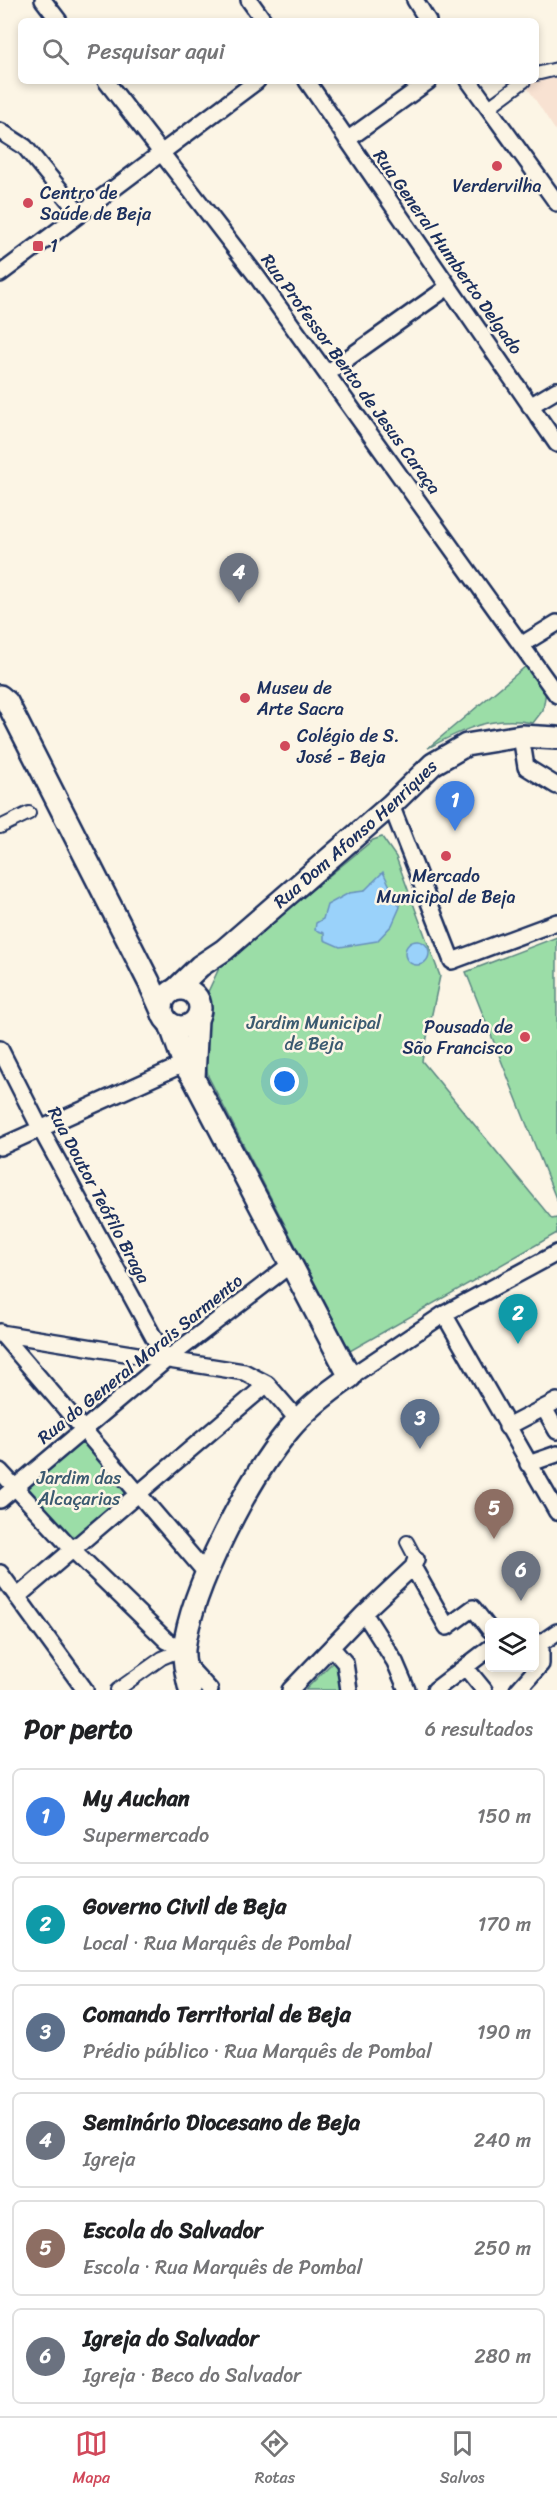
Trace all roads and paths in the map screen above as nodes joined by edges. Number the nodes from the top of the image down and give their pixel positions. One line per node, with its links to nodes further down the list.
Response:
1 (43, 0): 4 (street)
2 (249, 0): 5 (street)
3 (415, 0): 6 (street)
4 (57, 18)
5 (262, 18)
6 (426, 18)
7 (557, 69): 8 (street)
8 (539, 73)
9 (108, 84): 18 (street, Rua Professor Bento de Jesus Caraça)
10 (253, 84): 18 (street)
11 (309, 84): 17 (street, Rua General Humberto Delgado)
12 (425, 84): 17 (street)
13 (471, 84): 15 (street)
14 (520, 84): 15 (street)
15 (489, 107): 19 (street)
16 (0, 131): 20 (street)
17 (347, 140): 22 (street, Rua General Humberto Delgado)
18 (162, 153): 20 (street); 23 (street, Rua Professor Bento de Jesus Caraça)
19 (557, 203)
20 (80, 214): 21 (street)
21 (0, 274)
22 (448, 287): 23 (street); 25 (street, Rua General Humberto Delgado)
23 (327, 373): 28 (street, Rua Professor Bento de Jesus Caraça)
24 (557, 390): 25 (street)
25 (530, 406): 26 (street, Rua General Humberto Delgado)
26 (557, 444)
27 (557, 623): 28 (street)
28 (521, 645): 29 (street, Rua Professor Bento de Jesus Caraça)
29 (557, 695)
30 (0, 696): 39 (main road)
31 (521, 736): 32 (main road, Rua Dom Afonso Henriques); 33 (street); 34 (main road, Rua Dom Afonso Henriques)
32 (557, 738)
33 (557, 786)
34 (391, 805): 37 (street); 38 (main road, Rua Dom Afonso Henriques)
35 (29, 813): 36 (street)
36 (0, 827)
37 (557, 922)
38 (224, 950): 40 (main road, Rua Dom Afonso Henriques); 41 (main road)
39 (151, 986): 40 (main road); 42 (main road)
40 (175, 989): 41 (main road); 42 (main road)
41 (198, 1011): 42 (main road); 44 (main road)
42 (166, 1018): 44 (main road)
43 (0, 1049): 45 (street, Rua Doutor Teófilo Braga)
44 (189, 1072): 45 (street); 48 (main road)
45 (40, 1128): 46 (street); 51 (street, Rua Doutor Teófilo Braga)
46 (0, 1147)
47 (557, 1253): 49 (street)
48 (291, 1264): 51 (street, Rua do General Morais Sarmento); 52 (main road)
49 (444, 1314): 52 (street); 56 (street)
50 (0, 1332): 51 (street); 57 (street)
51 (166, 1360): 53 (street); 57 (street, Rua do General Morais Sarmento)
52 (350, 1377): 55 (main road)
53 (267, 1384): 55 (street); 63 (street)
54 (551, 1404): 56 (street); 58 (street)
55 (298, 1420): 70 (main road)
56 (507, 1427): 60 (street)
57 (84, 1430): 62 (street, Rua do General Morais Sarmento); 63 (street)
58 (557, 1431)
59 (557, 1454): 60 (street)
60 (528, 1464): 65 (street)
61 (0, 1471): 62 (street)
62 (14, 1486): 64 (street, Rua do General Morais Sarmento); 67 (street)
63 (140, 1494): 67 (street); 70 (street)
64 (0, 1500)
65 (557, 1512)
66 (407, 1542): 68 (street)
67 (72, 1549): 71 (street); 79 (street)
68 (414, 1563): 72 (street); 73 (street)
69 (0, 1574): 71 (street)
70 (207, 1574): 79 (main road)
71 (17, 1597): 83 (street)
72 (364, 1613): 76 (street); 89 (street)
73 (485, 1624)
74 (557, 1633): 75 (street)
75 (539, 1642)
76 (332, 1648): 87 (street); 88 (street)
77 (539, 1650): 80 (street)
78 (485, 1651): 81 (street)
79 (184, 1655): 84 (street); 85 (main road); 86 (street)
80 (539, 1666)
81 (466, 1668): 90 (street); 91 (street)
82 (534, 1672): 92 (street)
83 (85, 1690)
84 (117, 1690)
85 (189, 1690)
86 (210, 1690)
87 (290, 1690)
88 (349, 1690)
89 (407, 1690)
90 (435, 1690)
91 (484, 1690)
92 (518, 1690)

